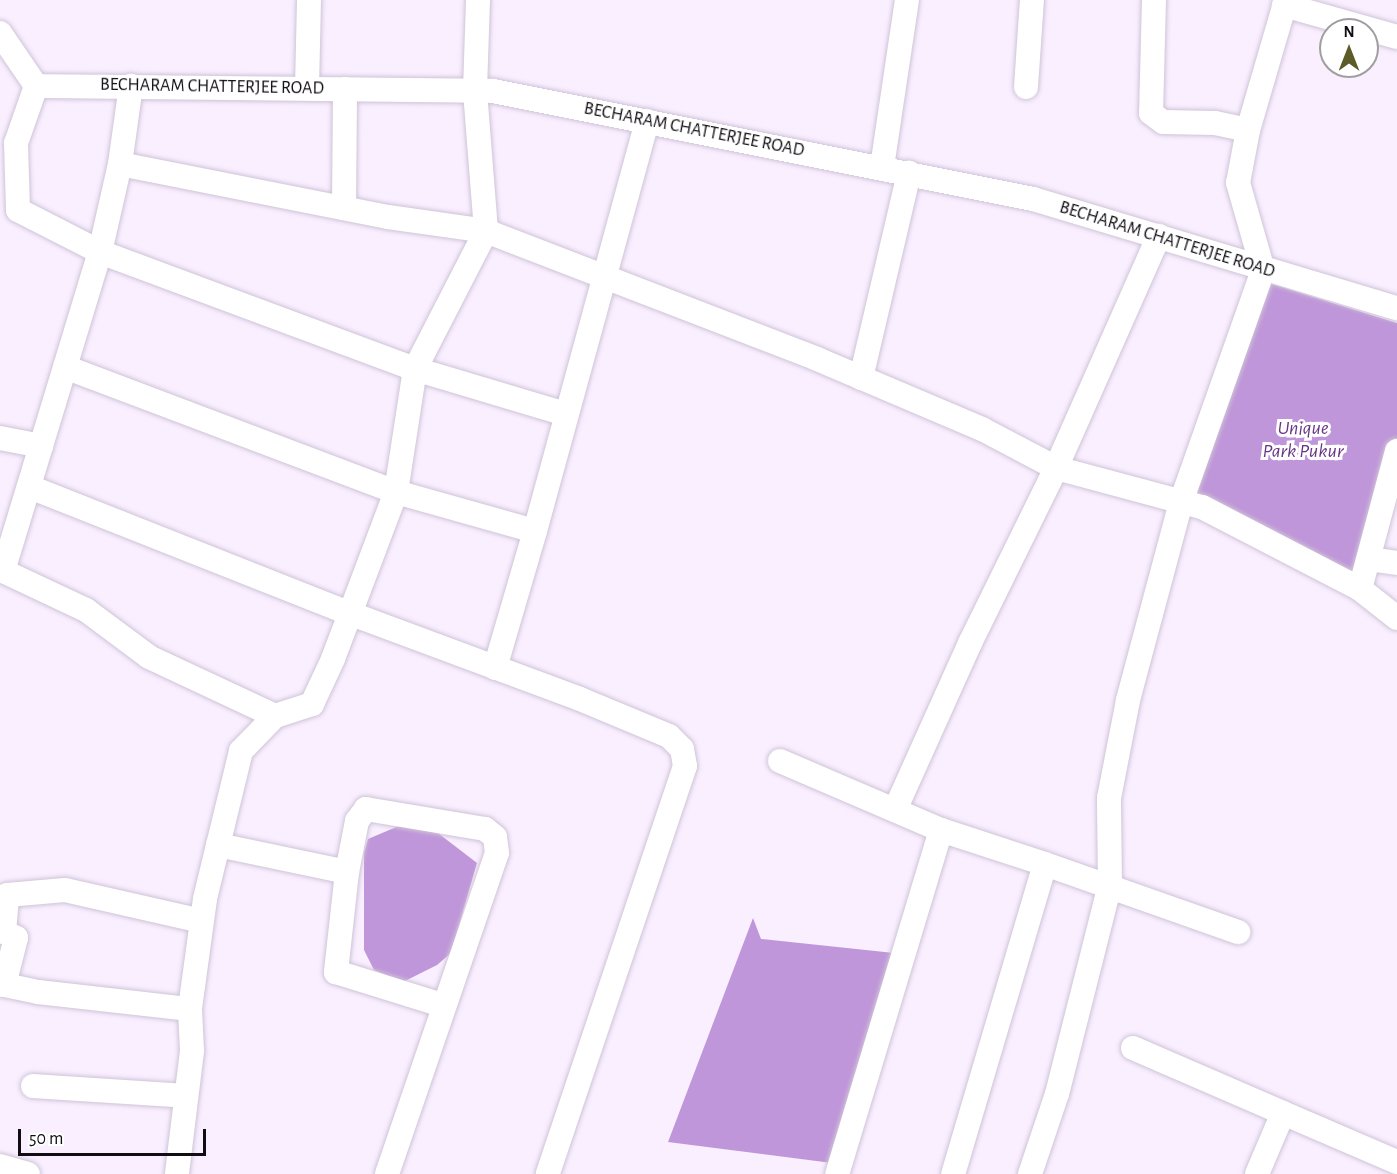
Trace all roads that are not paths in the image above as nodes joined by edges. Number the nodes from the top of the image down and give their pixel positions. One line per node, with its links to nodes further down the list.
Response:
1 (309, 0): 12 (street)
2 (478, 0): 14 (street)
3 (907, 0): 18 (street)
4 (1032, 0): 11 (street)
5 (1154, 0): 16 (street)
6 (1285, 3): 8 (street); 16 (street)
7 (0, 33): 9 (street)
8 (1397, 37)
9 (36, 86): 10 (street, BECHARAM CHATTERJEE ROAD); 23 (street)
10 (131, 86): 12 (street, BECHARAM CHATTERJEE ROAD); 17 (street)
11 (1026, 87)
12 (307, 88): 13 (street, BECHARAM CHATTERJEE ROAD)
13 (345, 89): 14 (street, BECHARAM CHATTERJEE ROAD); 20 (street)
14 (475, 90): 15 (street, BECHARAM CHATTERJEE ROAD); 21 (street)
15 (647, 121): 18 (street, BECHARAM CHATTERJEE ROAD); 25 (street)
16 (1248, 130): 24 (street)
17 (120, 164): 20 (street); 23 (street)
18 (882, 167): 19 (street, BECHARAM CHATTERJEE ROAD)
19 (909, 173): 22 (street, BECHARAM CHATTERJEE ROAD); 29 (street)
20 (344, 208): 21 (street)
21 (486, 231): 25 (street); 28 (street)
22 (1159, 236): 24 (street, BECHARAM CHATTERJEE ROAD); 34 (street)
23 (100, 252): 27 (street); 28 (street)
24 (1263, 270): 26 (street, BECHARAM CHATTERJEE ROAD); 37 (street)
25 (604, 276): 29 (street); 30 (street)
26 (1397, 308)
27 (65, 367): 32 (street); 36 (street)
28 (415, 369): 30 (street); 36 (street)
29 (861, 378): 34 (street)
30 (566, 414): 38 (street)
31 (0, 438): 32 (street)
32 (41, 446): 35 (street)
33 (1397, 452): 39 (street)
34 (1056, 468): 37 (street); 48 (street)
35 (30, 487): 41 (street); 43 (street)
36 (396, 492): 38 (street); 43 (street)
37 (1181, 502): 42 (street); 53 (street)
38 (535, 531): 45 (street)
39 (1369, 558): 40 (street); 42 (street)
40 (1397, 563)
41 (1, 572): 46 (street)
42 (1360, 589): 44 (street)
43 (349, 613): 45 (street); 46 (street)
44 (1397, 618)
45 (495, 668): 68 (street)
46 (275, 716): 50 (street)
47 (780, 760): 48 (street)
48 (895, 810): 49 (street)
49 (941, 830): 51 (street); 69 (street)
50 (218, 845): 52 (street); 54 (street)
51 (1045, 864): 53 (street); 70 (street)
52 (347, 872): 57 (street); 57 (street)
53 (1110, 885): 55 (street); 71 (street)
54 (202, 921): 56 (street); 58 (street)
55 (1238, 932)
56 (2, 984): 58 (street)
57 (442, 1005): 67 (street)
58 (190, 1009): 61 (street)
59 (1132, 1048): 62 (street)
60 (33, 1086): 61 (street)
61 (186, 1096): 66 (street)
62 (1283, 1113): 63 (street); 72 (street)
63 (1397, 1162)
64 (0, 1166): 65 (street)
65 (28, 1174)
66 (177, 1174)
67 (387, 1174)
68 (548, 1174)
69 (837, 1174)
70 (953, 1174)
71 (1030, 1174)
72 (1257, 1174)

